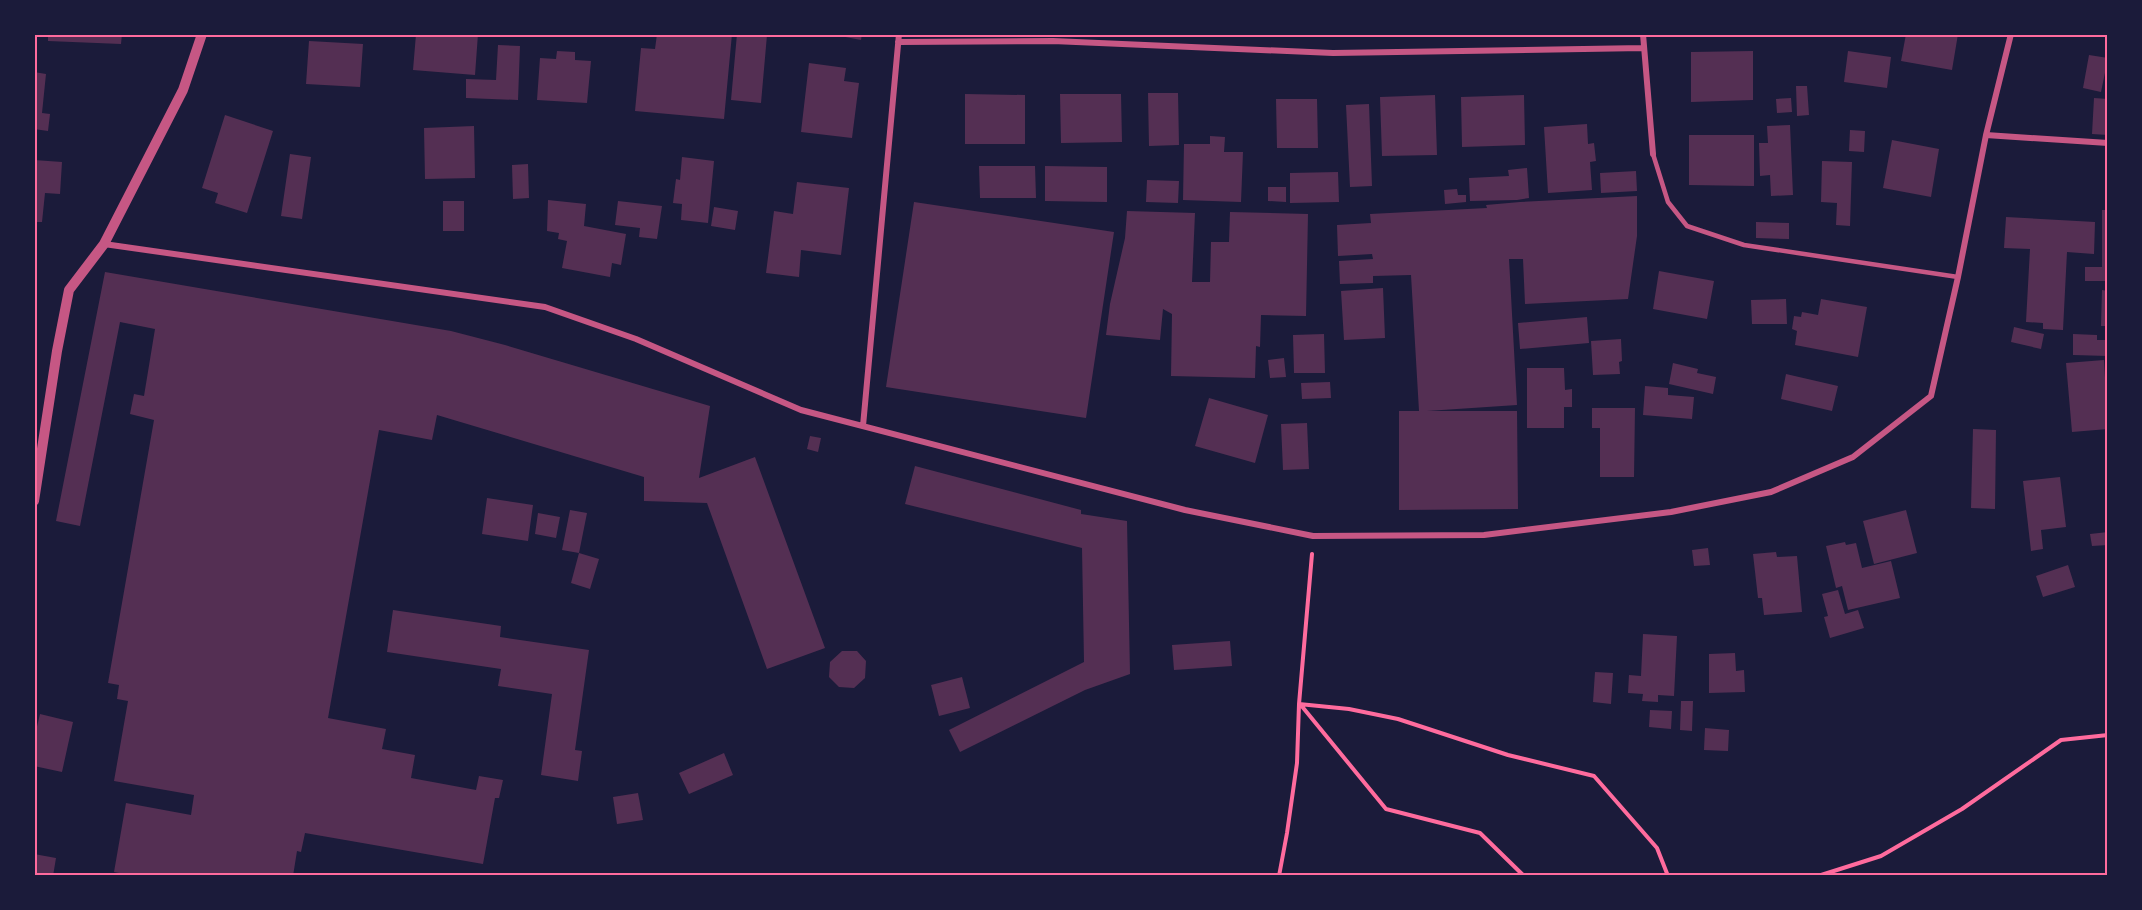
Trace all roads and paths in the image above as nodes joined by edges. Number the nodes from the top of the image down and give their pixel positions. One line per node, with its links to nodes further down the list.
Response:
1 (202, 34): 10 (street)
2 (899, 34): 5 (street)
3 (1643, 34): 6 (street)
4 (2011, 34): 7 (street)
5 (898, 42): 6 (street); 12 (street)
6 (1643, 48): 9 (street)
7 (1986, 135): 8 (street); 11 (street)
8 (2108, 143)
9 (1653, 154): 11 (lane)
10 (104, 244): 12 (street); 13 (street)
11 (1958, 277): 14 (street)
12 (862, 426): 14 (street)
13 (34, 501)
14 (1313, 536): 15 (path)
15 (1299, 704): 17 (path); 18 (path); 19 (path)
16 (2108, 735): 20 (path)
17 (1279, 876)
18 (1524, 876)
19 (1668, 876)
20 (1818, 876)

